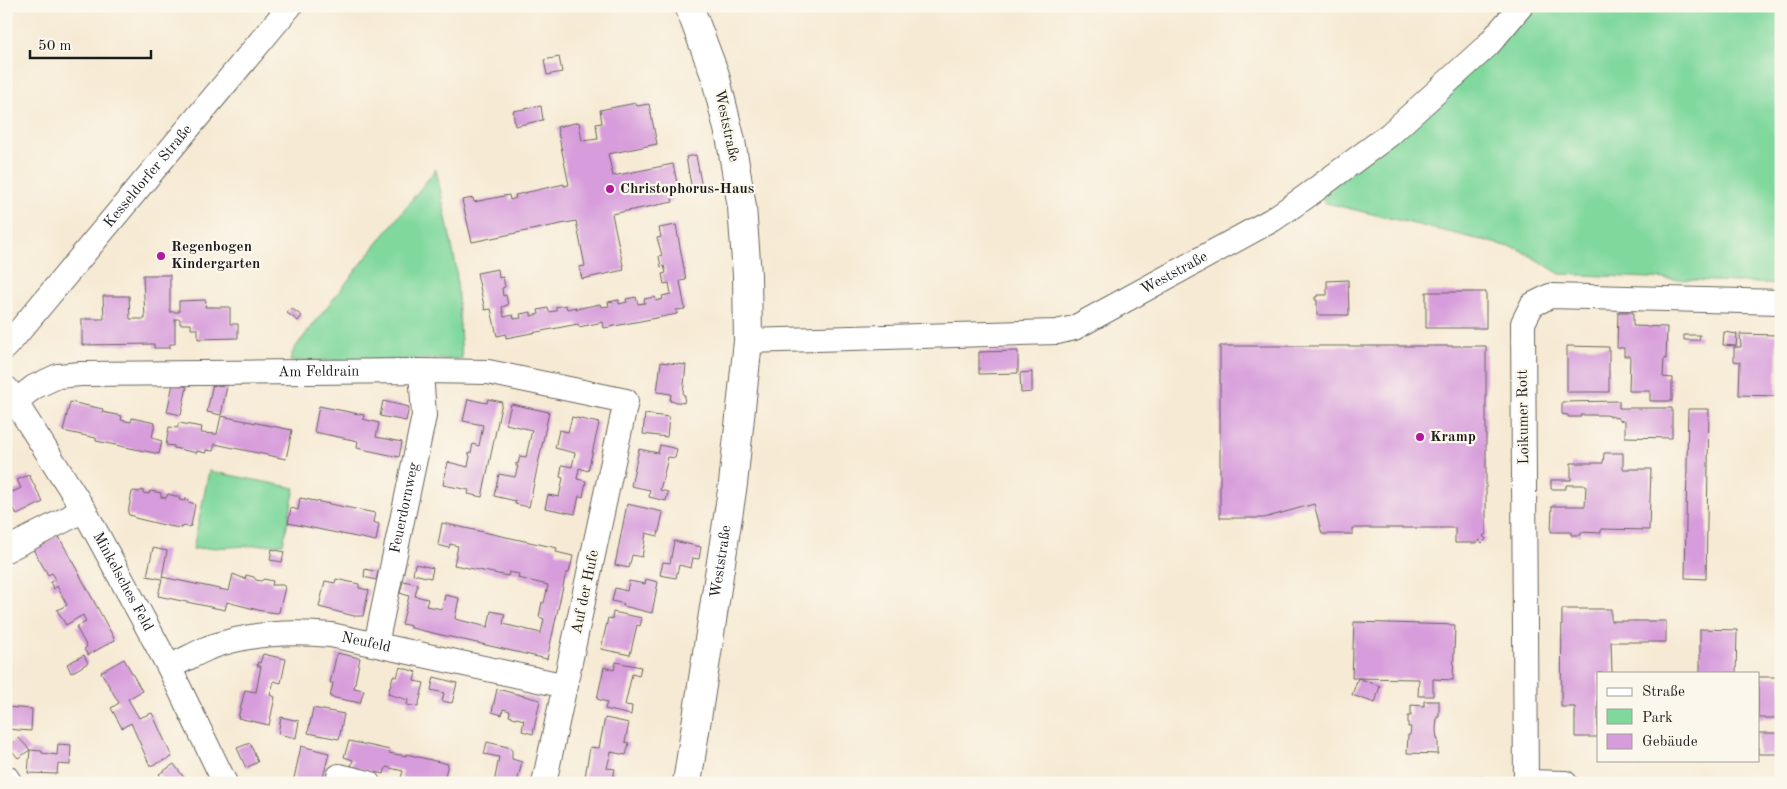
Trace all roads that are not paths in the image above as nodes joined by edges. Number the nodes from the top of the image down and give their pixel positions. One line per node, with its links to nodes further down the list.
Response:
1 (290, 6): 6 (street, Kesseldorfer Straße)
2 (689, 6): 5 (main road, Weststraße)
3 (1521, 6): 5 (street, Weststraße)
4 (1781, 302): 16 (street, Loikumer Rott)
5 (748, 341): 22 (main road, Weststraße)
6 (6, 347)
7 (422, 371): 8 (street, Am Feldrain); 9 (street, Am Feldrain); 12 (street, Feuerdornweg)
8 (11, 394): 10 (street, Minkelsches Feld)
9 (626, 401): 14 (street, Auf der Hufe)
10 (84, 510): 11 (street); 13 (street, Minkelsches Feld)
11 (6, 550)
12 (376, 644): 13 (street, Neufeld); 14 (street, Neufeld)
13 (169, 667): 18 (street, Minkelsches Feld)
14 (566, 686): 21 (street, Auf der Hufe)
15 (6, 777): 17 (street)
16 (1526, 782): 23 (street, Loikumer Rott)
17 (10, 783)
18 (225, 783)
19 (338, 783): 20 (street)
20 (368, 783)
21 (544, 783)
22 (687, 783)
23 (1565, 783)

